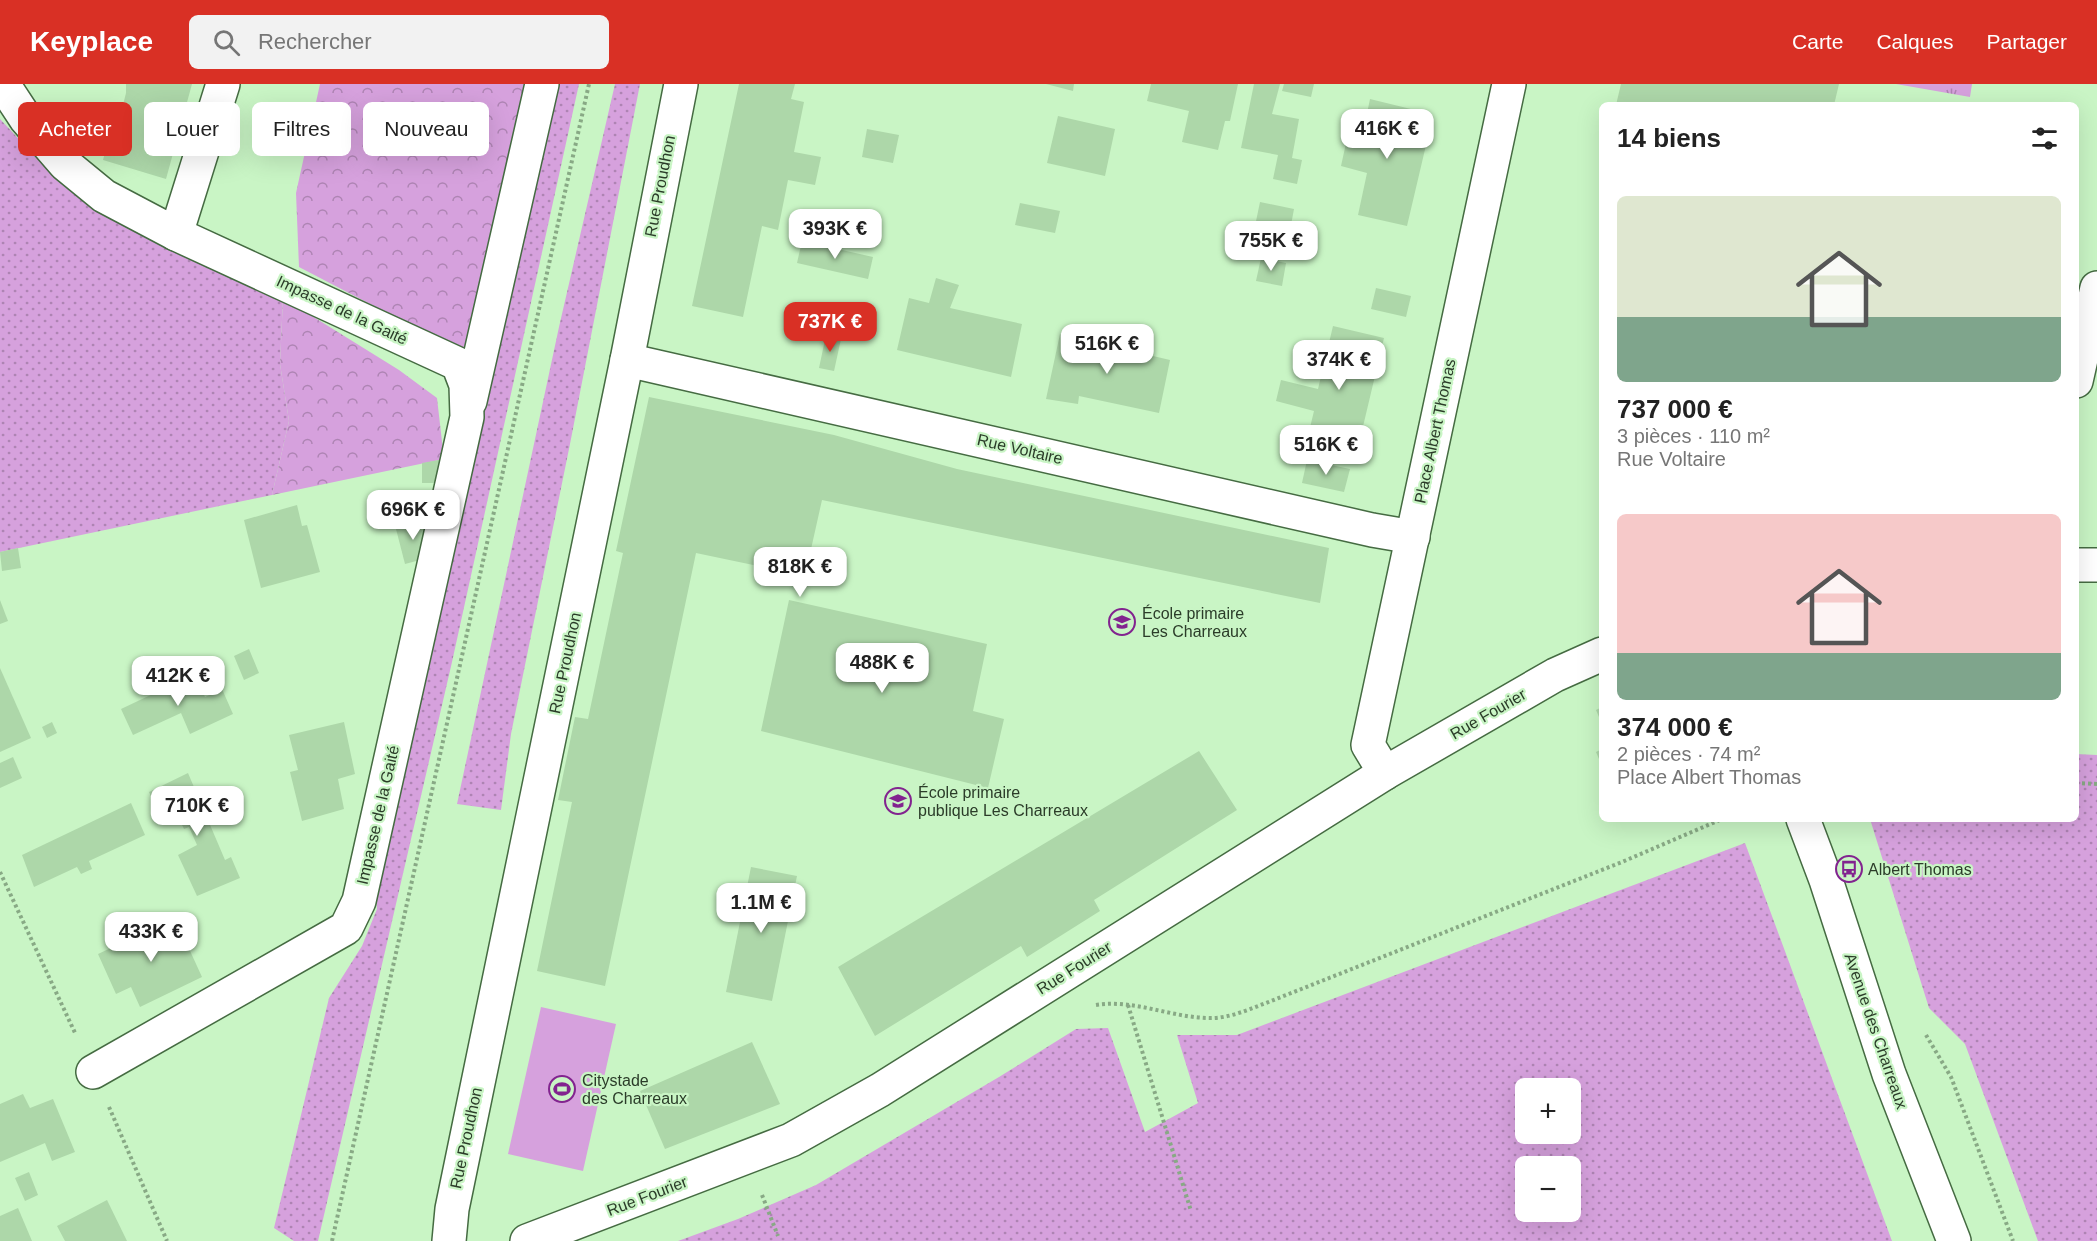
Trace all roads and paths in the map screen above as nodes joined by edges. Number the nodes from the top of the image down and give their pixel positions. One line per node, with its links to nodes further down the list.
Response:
1 (3, 84): 7 (street, Impasse de la Gaité)
2 (223, 84): 7 (street)
3 (543, 84): 11 (street, Impasse de la Gaité)
4 (589, 84): 26 (path)
5 (681, 84): 9 (street, Rue Proudhon)
6 (1509, 84): 12 (street, Place Albert Thomas)
7 (176, 234): 11 (street, Impasse de la Gaité)
8 (2097, 288): 10 (street)
9 (627, 360): 12 (street, Rue Voltaire); 27 (street, Rue Proudhon)
10 (2079, 368)
11 (467, 417): 24 (street, Impasse de la Gaité)
12 (1413, 537): 16 (street, Place Albert Thomas)
13 (2079, 565): 14 (street)
14 (2097, 565)
15 (1599, 655): 16 (street, Rue Fourier)
16 (1385, 773): 28 (street, Rue Fourier)
17 (2079, 783): 18 (path)
18 (2097, 784)
19 (1715, 822): 21 (path)
20 (1804, 822): 29 (street, Avenue des Charreaux)
21 (1128, 1005): 22 (path); 25 (path)
22 (1090, 1006)
23 (1926, 1035): 30 (path)
24 (93, 1072)
25 (1191, 1211)
26 (332, 1241)
27 (450, 1241)
28 (527, 1241)
29 (1954, 1241)
30 (2013, 1241)

